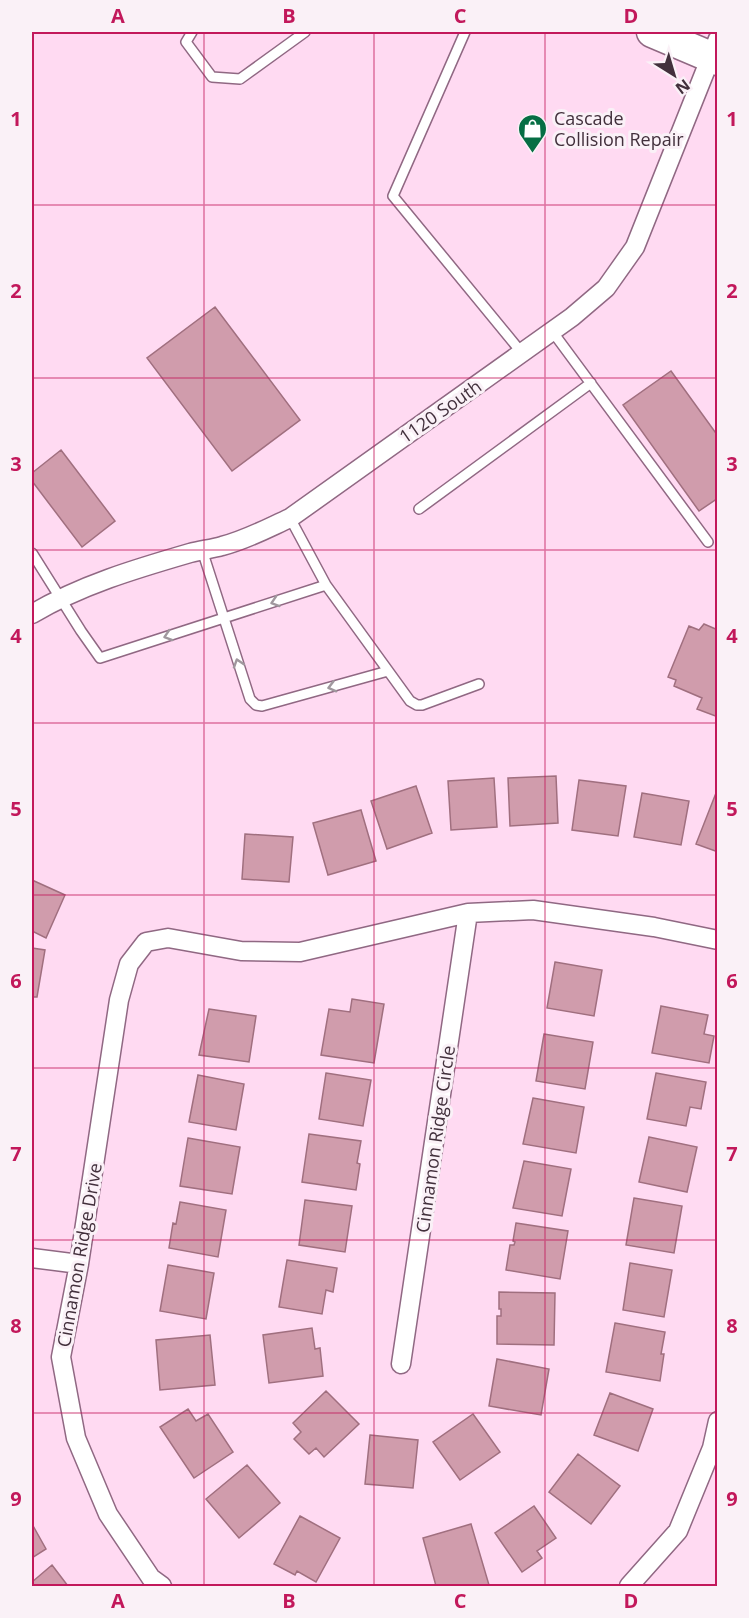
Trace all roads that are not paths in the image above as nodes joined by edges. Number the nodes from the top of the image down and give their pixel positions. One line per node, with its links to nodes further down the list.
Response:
1 (192, 32): 2 (lane)
2 (305, 32)
3 (465, 32): 7 (lane)
4 (652, 32): 5 (main road)
5 (715, 52): 6 (street, 1120 South)
6 (552, 331): 7 (street, 1120 South); 8 (lane)
7 (522, 353): 10 (street, 1120 South)
8 (591, 383): 9 (lane); 11 (lane)
9 (419, 508)
10 (290, 518): 12 (street, 1120 South); 14 (lane)
11 (708, 542)
12 (202, 550): 15 (street, 1120 South); 17 (lane)
13 (32, 553): 15 (lane)
14 (326, 585): 17 (lane, one-way to 17); 18 (lane)
15 (60, 597): 16 (street, 1120 South); 17 (lane, one-way to 15)
16 (32, 614)
17 (224, 618): 18 (lane, one-way to 17)
18 (388, 671): 19 (lane)
19 (479, 684)
20 (468, 913): 21 (street); 23 (street, Cinnamon Ridge Drive); 24 (street, Cinnamon Ridge Circle)
21 (717, 940)
22 (32, 1258): 23 (street)
23 (79, 1264): 26 (street, Cinnamon Ridge Drive)
24 (401, 1364)
25 (717, 1421): 27 (street)
26 (162, 1587)
27 (629, 1587)

